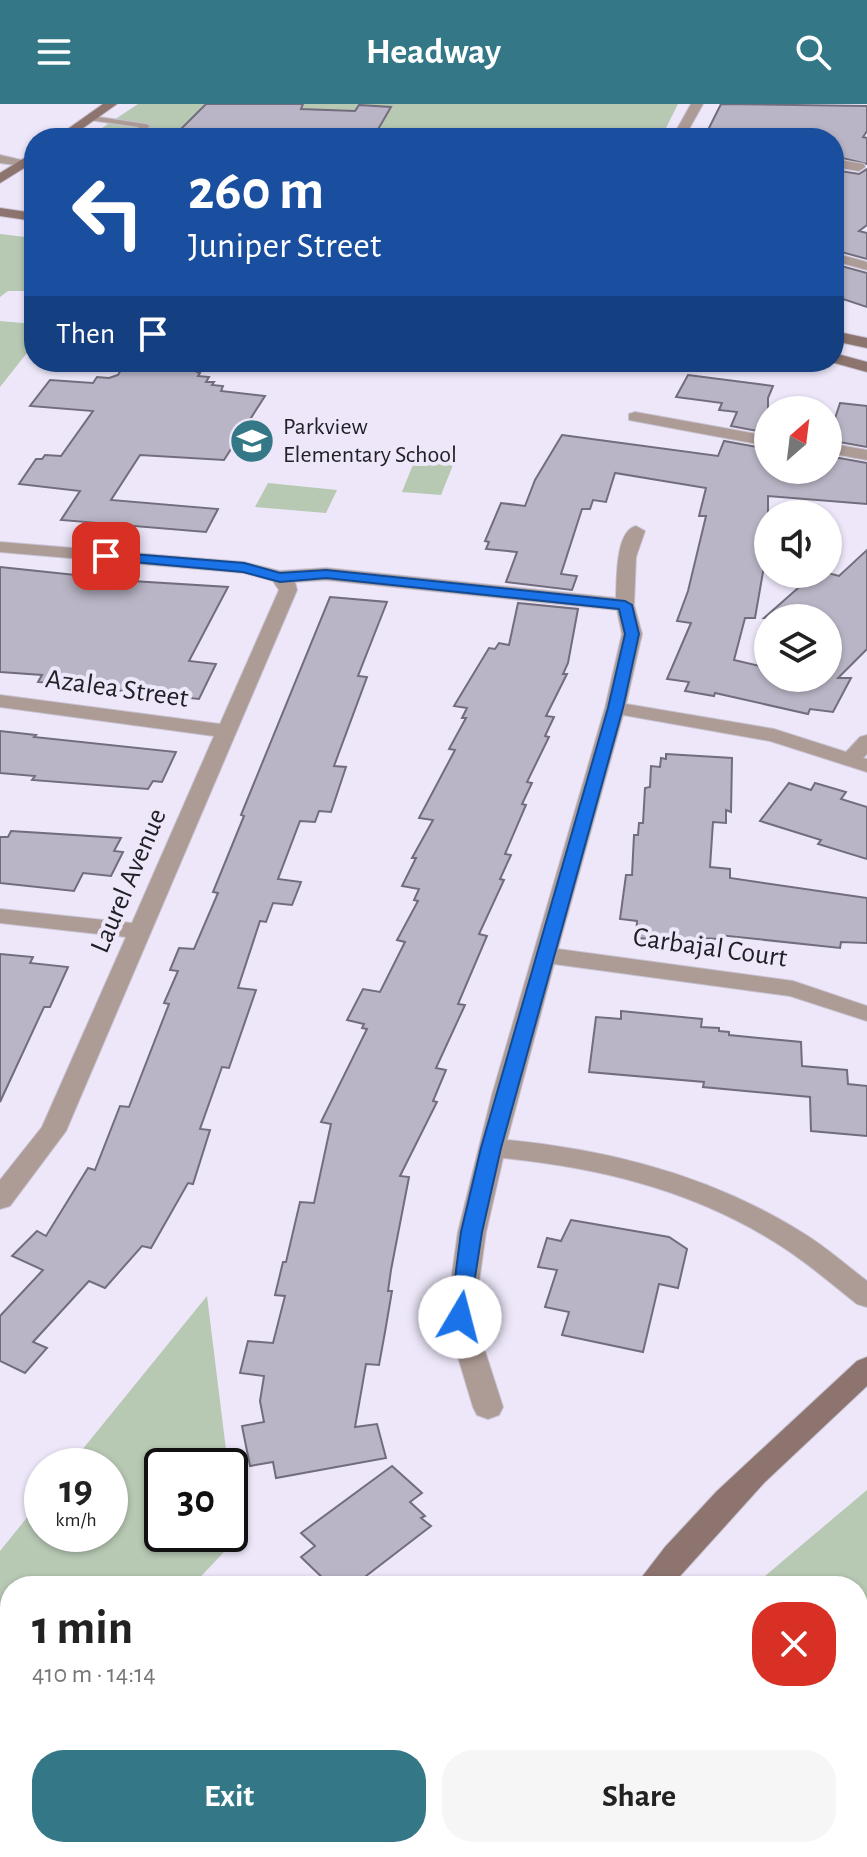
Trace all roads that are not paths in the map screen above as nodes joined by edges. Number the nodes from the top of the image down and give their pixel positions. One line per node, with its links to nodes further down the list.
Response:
1 (111, 104): 3 (street)
2 (697, 104): 6 (street)
3 (92, 118): 4 (street); 5 (lane)
4 (76, 128)
5 (143, 128)
6 (684, 128)
7 (0, 159): 8 (street)
8 (24, 159)
9 (24, 162): 12 (street)
10 (844, 165): 11 (street)
11 (859, 167)
12 (0, 179)
13 (0, 212): 14 (street)
14 (24, 216)
15 (0, 225): 16 (street)
16 (24, 229)
17 (844, 260): 18 (street)
18 (867, 266)
19 (844, 338): 20 (street)
20 (867, 343)
21 (844, 361): 22 (street)
22 (867, 367)
23 (635, 417): 24 (street)
24 (754, 438)
25 (842, 451): 26 (street)
26 (867, 455)
27 (636, 531): 30 (street)
28 (0, 547): 29 (street)
29 (280, 577): 30 (street); 33 (street, Laurel Avenue)
30 (625, 605): 32 (street)
31 (0, 701): 33 (street, Azalea Street)
32 (615, 708): 35 (street); 38 (street)
33 (226, 731): 37 (street, Laurel Avenue)
34 (867, 741): 35 (street)
35 (858, 763)
36 (0, 916): 37 (street)
37 (140, 931): 41 (street, Laurel Avenue)
38 (544, 955): 39 (street, Carbajal Court); 40 (street)
39 (865, 1014)
40 (491, 1148): 42 (street); 44 (street)
41 (0, 1199)
42 (867, 1296)
43 (867, 1369): 45 (street)
44 (488, 1407)
45 (659, 1576)

